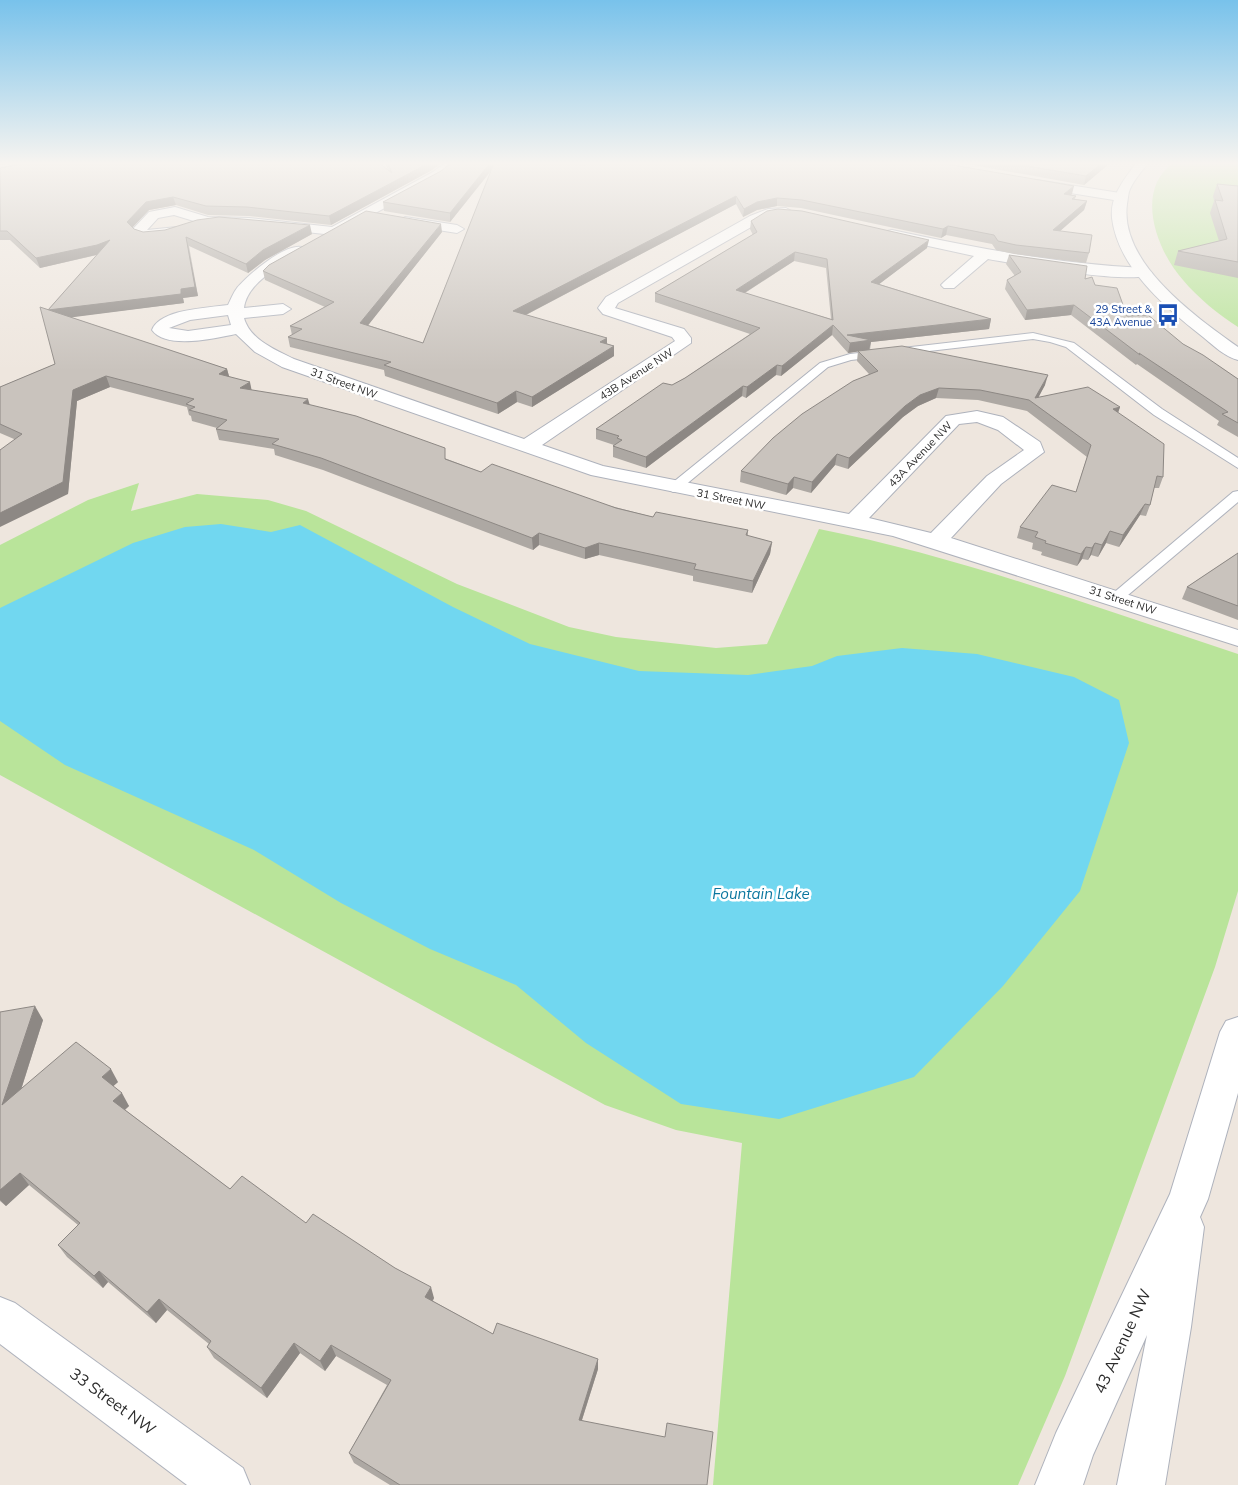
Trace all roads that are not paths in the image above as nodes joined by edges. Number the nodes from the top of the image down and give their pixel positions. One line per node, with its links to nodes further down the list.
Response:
1 (332, 232): 9 (street)
2 (732, 232): 11 (street, 43B Avenue NW)
3 (885, 232): 5 (street)
4 (1122, 232): 6 (street)
5 (985, 254): 6 (street); 7 (street)
6 (1144, 273): 10 (street)
7 (949, 285)
8 (283, 309): 9 (street)
9 (237, 318): 11 (street, 31 Street NW)
10 (1238, 354)
11 (525, 447): 13 (street, 31 Street NW)
12 (1238, 464): 13 (lane)
13 (673, 488): 15 (street, 31 Street NW)
14 (1238, 494): 17 (lane)
15 (853, 522): 16 (street, 31 Street NW); 16 (street, 43A Avenue NW)
16 (936, 541): 17 (street, 31 Street NW)
17 (1116, 598): 18 (street, 31 Street NW)
18 (1238, 638)
19 (1238, 1032): 20 (street, 43 Avenue NW)
20 (1188, 1199): 23 (street, 43 Avenue NW); 24 (street, 43 Avenue NW)
21 (0, 1318): 22 (street, 33 Street NW)
22 (226, 1485)
23 (1060, 1485)
24 (1141, 1485)

